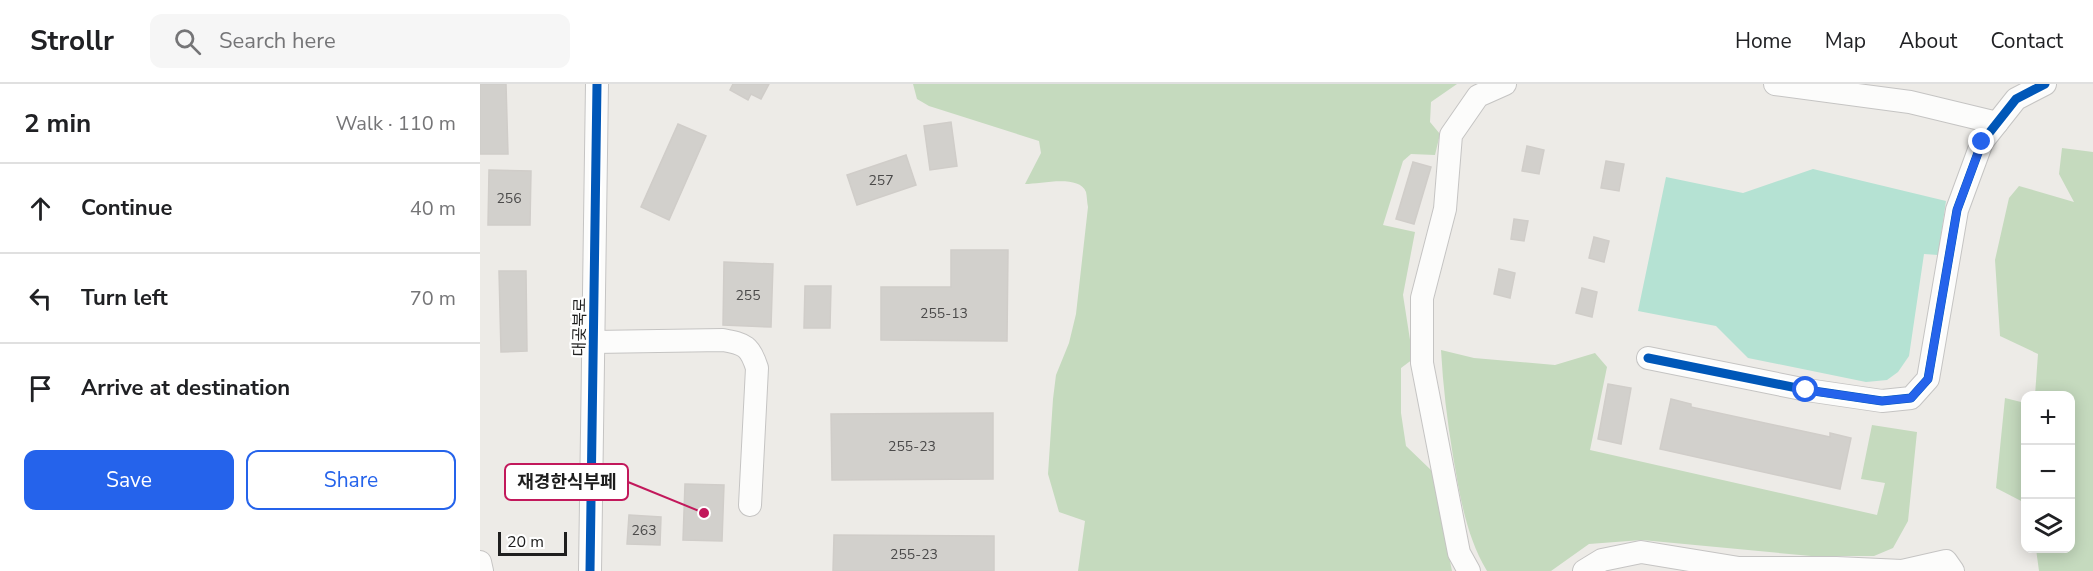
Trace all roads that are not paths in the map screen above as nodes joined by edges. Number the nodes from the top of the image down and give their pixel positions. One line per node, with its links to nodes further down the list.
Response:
1 (597, 84): 6 (street, 대곶북로)
2 (1505, 84): 12 (street)
3 (1775, 84): 5 (street)
4 (2045, 84): 5 (street)
5 (1997, 123): 7 (street)
6 (594, 342): 8 (street, 대곶북로); 11 (street, 대곶북로)
7 (1648, 358)
8 (750, 505)
9 (480, 562): 10 (street)
10 (482, 571)
11 (590, 571)
12 (1470, 571)
13 (1584, 571): 14 (street)
14 (1895, 571): 15 (street)
15 (1953, 571)

